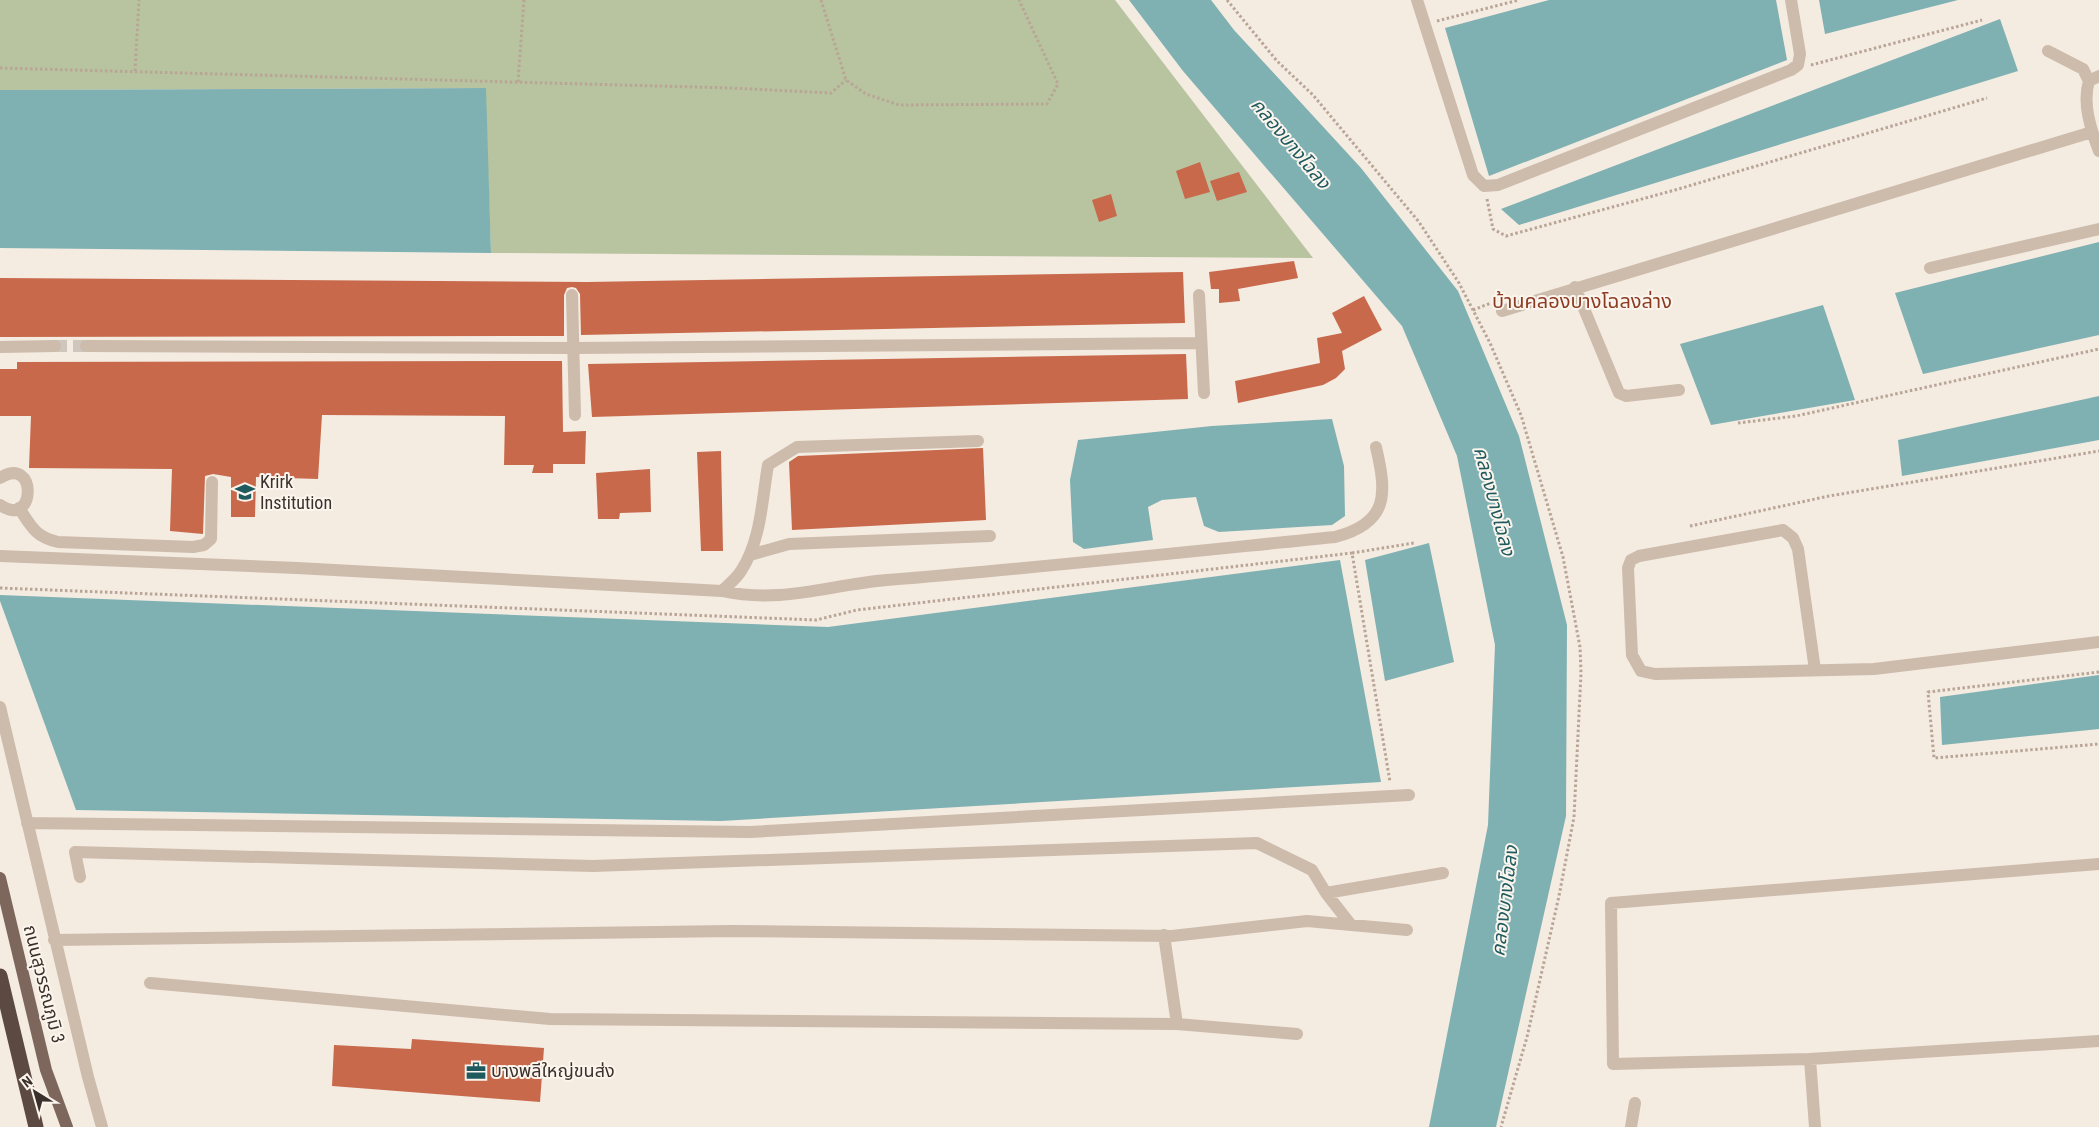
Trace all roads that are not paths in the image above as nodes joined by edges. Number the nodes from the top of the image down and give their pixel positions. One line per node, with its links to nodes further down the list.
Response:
1 (1417, 0): 2 (street)
2 (1791, 0)
3 (2048, 51): 4 (street)
4 (2094, 78): 5 (street)
5 (2092, 132): 6 (street); 9 (street)
6 (2099, 151)
7 (2099, 229): 8 (street)
8 (1930, 268)
9 (1575, 287): 12 (street); 18 (street)
10 (572, 295): 17 (street)
11 (1199, 295): 13 (street)
12 (1502, 311)
13 (1201, 343): 17 (street); 19 (street)
14 (0, 346): 15 (street)
15 (55, 346)
16 (86, 346): 17 (street)
17 (574, 348): 20 (street)
18 (1679, 390)
19 (1204, 393)
20 (575, 415)
21 (978, 441): 28 (street)
22 (1376, 447): 30 (street)
23 (0, 478): 26 (street)
24 (212, 482): 26 (street)
25 (0, 505): 26 (street)
26 (19, 508)
27 (990, 536): 28 (street)
28 (750, 555): 30 (street)
29 (0, 556): 30 (street)
30 (722, 591)
31 (2099, 642): 32 (street)
32 (1815, 670): 32 (street)
33 (0, 707): 35 (street)
34 (1409, 795): 35 (street)
35 (27, 823): 44 (street)
36 (2099, 864): 50 (street)
37 (1443, 873): 40 (street)
38 (80, 877): 40 (street)
39 (0, 878): 51 (main road, ถนนสุวรรณภูมิ 3)
40 (1326, 893): 41 (street)
41 (1351, 925): 42 (street); 43 (street)
42 (1407, 930)
43 (1164, 936): 44 (street); 47 (street)
44 (54, 940): 56 (street)
45 (0, 976): 53 (highway)
46 (150, 983): 47 (street)
47 (1177, 1024): 48 (street)
48 (1297, 1034)
49 (2099, 1041): 50 (street)
50 (1810, 1058): 58 (street)
51 (46, 1070): 54 (main road); 55 (main road, ถนนสุวรรณภูมิ 3)
52 (1635, 1103): 57 (street)
53 (36, 1127)
54 (59, 1127)
55 (67, 1127)
56 (102, 1127)
57 (1631, 1127)
58 (1815, 1127)

